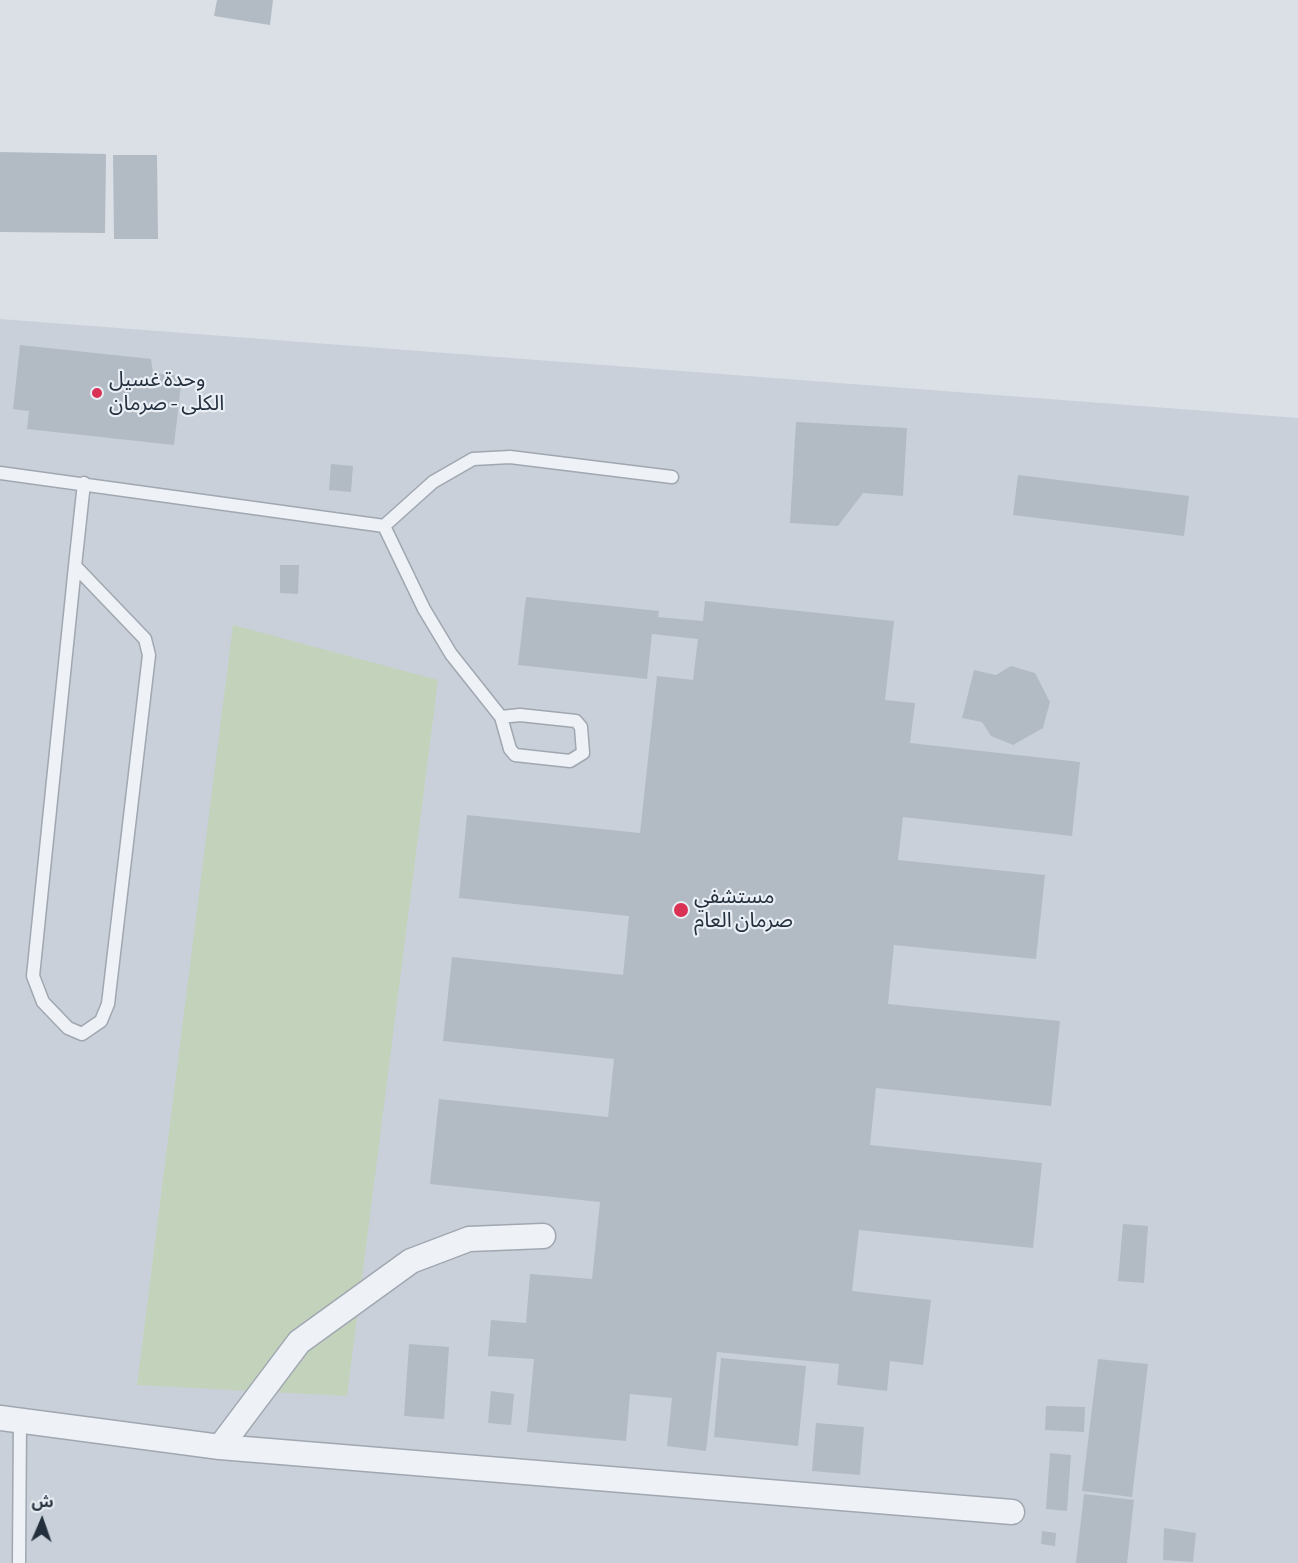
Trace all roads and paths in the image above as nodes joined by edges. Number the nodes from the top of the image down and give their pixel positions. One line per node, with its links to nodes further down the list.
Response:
1 (0, 473): 3 (lane)
2 (672, 477): 4 (lane)
3 (84, 483): 4 (lane); 5 (lane)
4 (384, 526): 6 (lane)
5 (75, 566): 5 (lane)
6 (501, 717): 6 (lane)
7 (543, 1236): 9 (street)
8 (10, 1419): 9 (street); 11 (lane)
9 (219, 1447): 10 (street)
10 (1012, 1512)
11 (19, 1563)

